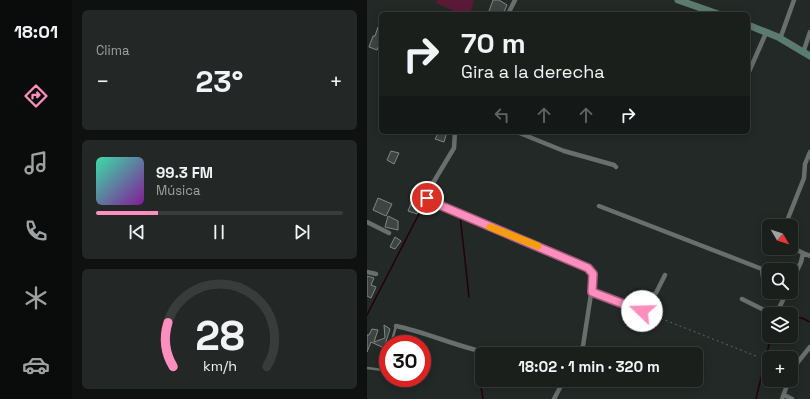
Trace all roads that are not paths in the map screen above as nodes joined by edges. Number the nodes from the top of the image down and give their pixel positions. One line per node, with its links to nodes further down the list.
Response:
1 (515, 0): 4 (street)
2 (678, 0): 5 (main road)
3 (795, 0): 9 (street)
4 (510, 12)
5 (712, 12)
6 (750, 26): 8 (main road)
7 (810, 32): 10 (street)
8 (766, 33): 9 (main road); 11 (street)
9 (780, 39): 10 (main road)
10 (807, 55)
11 (750, 69)
12 (455, 134): 29 (street)
13 (522, 134): 15 (street)
14 (810, 152): 16 (street)
15 (616, 167)
16 (807, 171): 18 (street)
17 (599, 206): 25 (street)
18 (788, 219)
19 (367, 222): 20 (street)
20 (389, 233)
21 (798, 250): 22 (street)
22 (803, 253): 23 (street); 24 (street)
23 (810, 256)
24 (798, 268)
25 (762, 269)
26 (367, 272): 27 (street)
27 (376, 274)
28 (665, 275): 29 (street)
29 (592, 292): 34 (street)
30 (742, 299): 31 (street)
31 (784, 299)
32 (396, 326): 33 (lane); 36 (street)
33 (394, 335)
34 (582, 347)
35 (810, 347): 37 (street)
36 (475, 351)
37 (798, 361)
38 (367, 368): 39 (lane)
39 (379, 370)
40 (560, 387): 43 (street)
41 (787, 387): 42 (street)
42 (783, 397): 44 (street)
43 (554, 399)
44 (792, 399)

